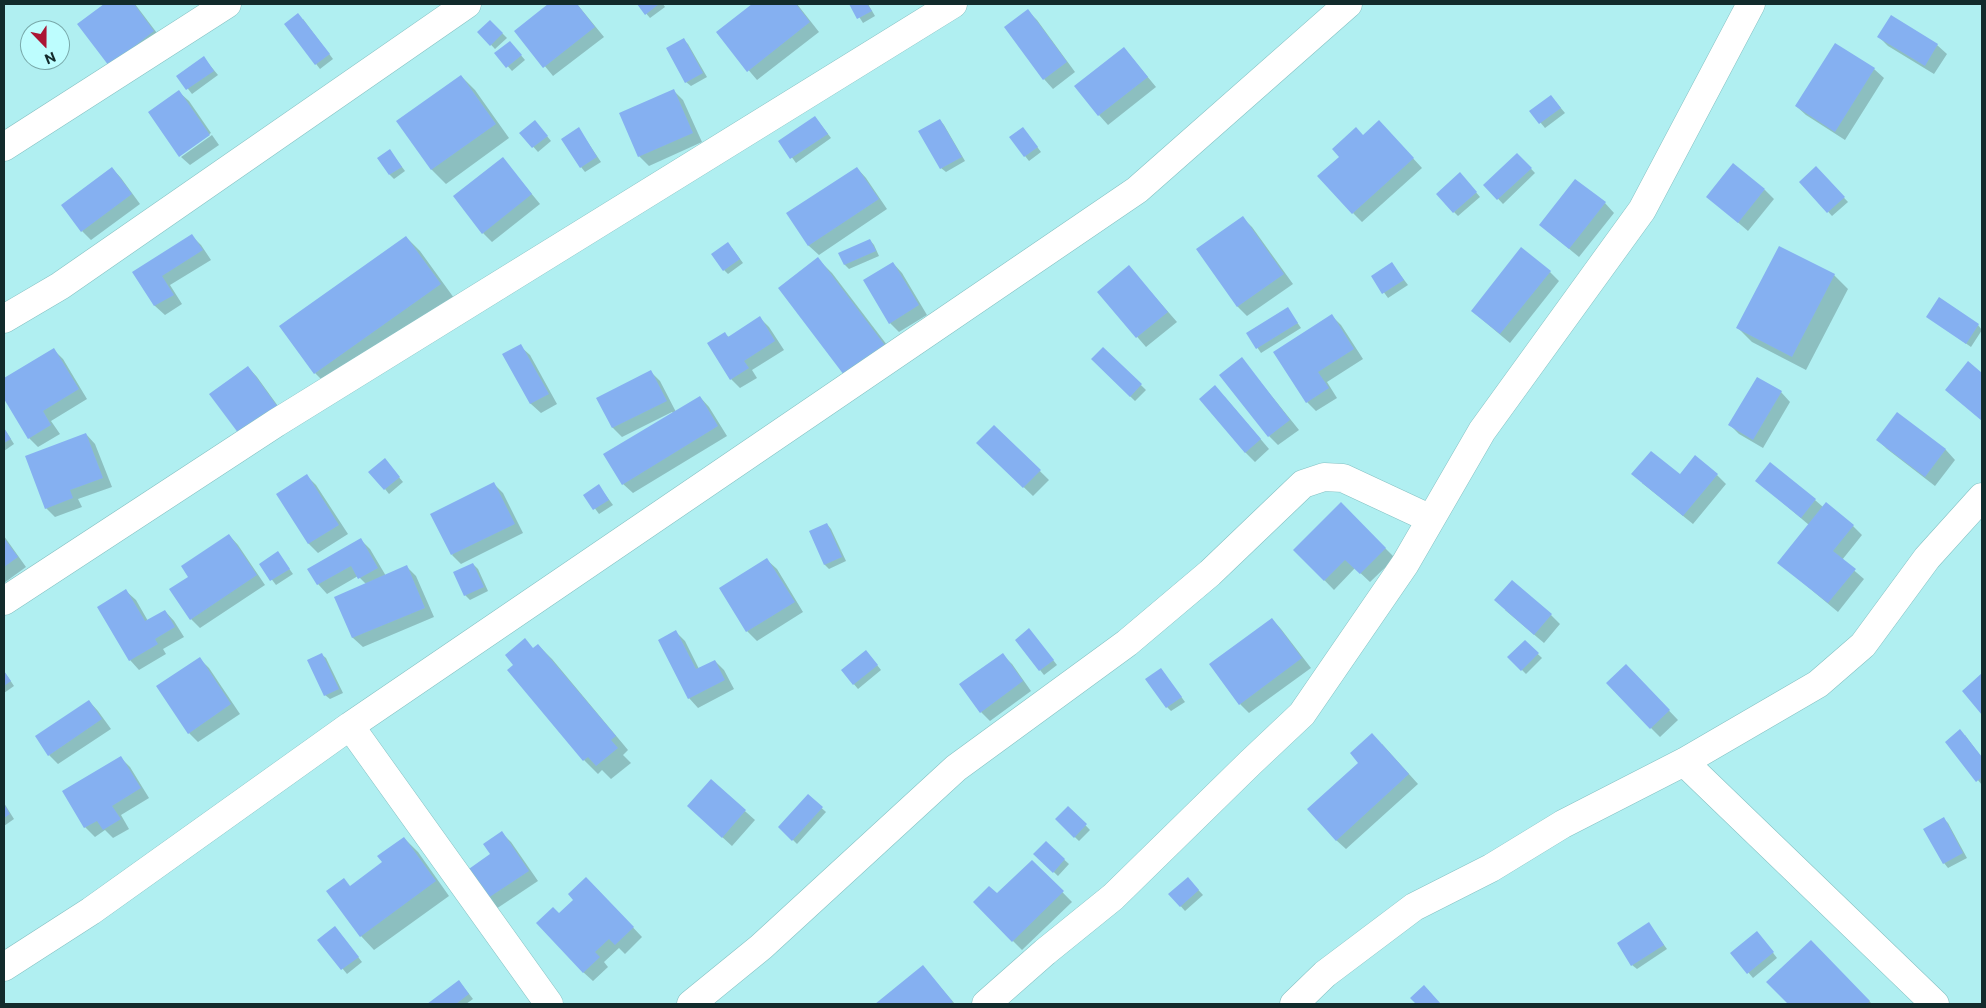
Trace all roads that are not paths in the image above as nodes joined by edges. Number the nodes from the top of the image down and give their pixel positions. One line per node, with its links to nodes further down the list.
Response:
1 (227, 4): 6 (street)
2 (467, 4): 7 (street)
3 (953, 4): 10 (street)
4 (1348, 4): 11 (street)
5 (1751, 4): 9 (street)
6 (4, 147)
7 (4, 320)
8 (1982, 497): 12 (street)
9 (1431, 519): 15 (street); 16 (street)
10 (4, 601)
11 (350, 726): 13 (street); 14 (street)
12 (1684, 762): 17 (street); 18 (street)
13 (4, 967)
14 (549, 1004)
15 (691, 1004)
16 (986, 1004)
17 (1294, 1004)
18 (1935, 1004)

